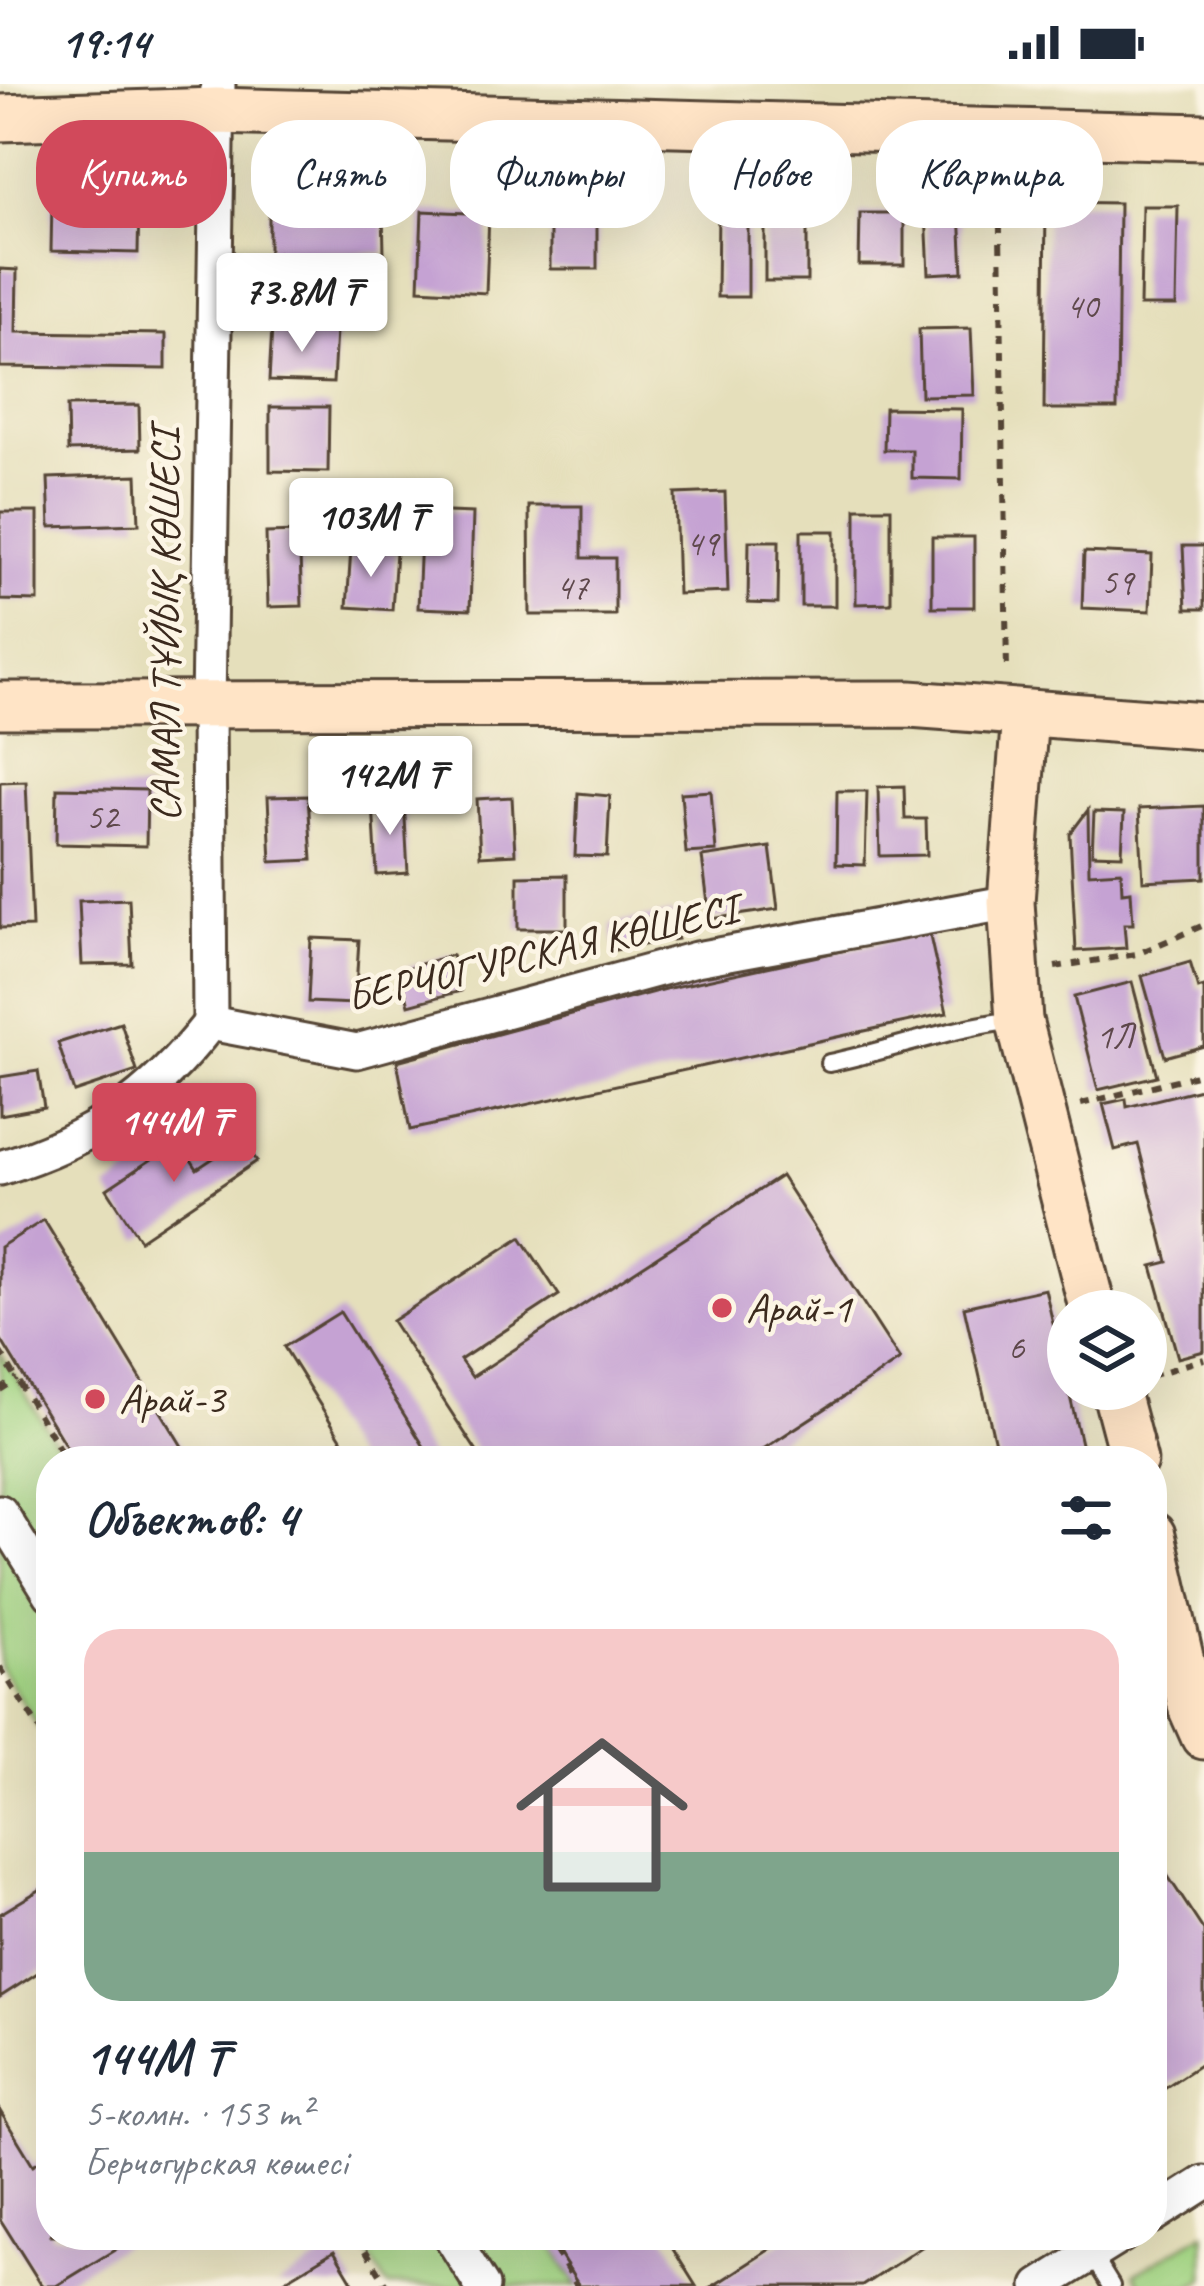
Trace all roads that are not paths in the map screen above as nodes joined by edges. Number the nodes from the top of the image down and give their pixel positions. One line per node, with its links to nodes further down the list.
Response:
1 (217, 98): 2 (street); 3 (street); 5 (street, САМАЛ ТҰЙЫҚ КӨШЕСІ)
2 (0, 118)
3 (1204, 137)
4 (0, 705): 5 (street)
5 (208, 705): 6 (street); 10 (street, САМАЛ ТҰЙЫҚ КӨШЕСІ)
6 (1016, 713): 7 (street); 8 (street)
7 (1204, 726)
8 (1011, 902): 9 (street); 10 (street, БЕРЧОГУРСКАЯ КӨШЕСІ)
9 (1019, 1020): 11 (lane); 13 (street)
10 (211, 1023): 12 (street)
11 (829, 1063)
12 (0, 1168)
13 (1088, 1290)
14 (1133, 1410): 15 (street)
15 (1134, 1446)
16 (0, 1512): 17 (street)
17 (36, 1570)
18 (1167, 1600): 19 (street)
19 (1204, 1736)
20 (1204, 2182): 21 (street)
21 (1167, 2206)
22 (459, 2250): 25 (street)
23 (1100, 2250): 24 (street)
24 (1092, 2255): 26 (street); 27 (lane)
25 (482, 2286)
26 (1040, 2286)
27 (1111, 2286)

